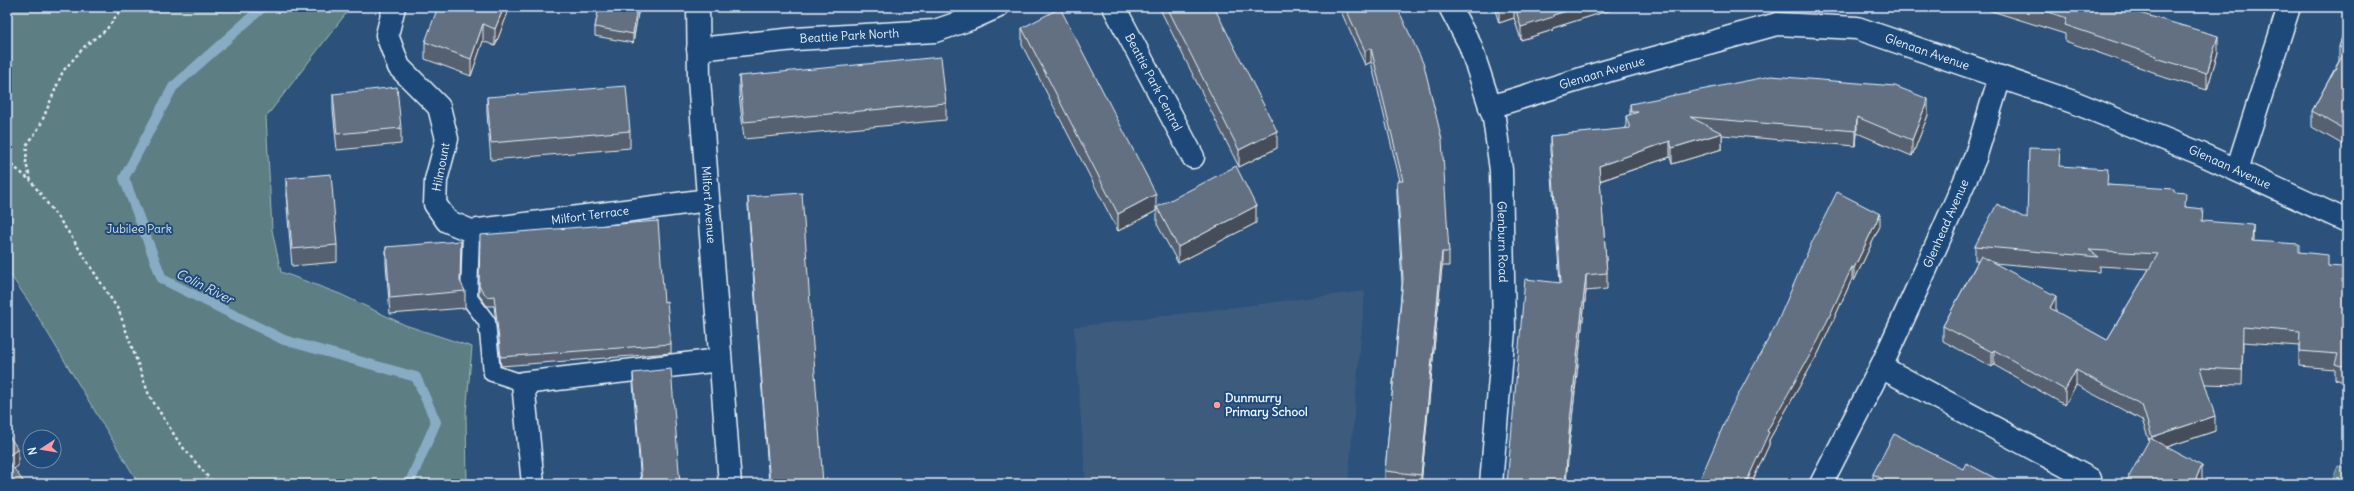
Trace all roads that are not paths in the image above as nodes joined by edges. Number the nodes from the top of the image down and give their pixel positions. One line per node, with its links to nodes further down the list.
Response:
1 (394, 7): 15 (street, Hilmount)
2 (698, 7): 8 (street, Milfort Avenue)
3 (997, 7): 8 (street, Beattie Park North)
4 (1114, 7): 11 (street, Beattie Park Central)
5 (1450, 7): 10 (street, Glenburn Road)
6 (2289, 7): 12 (street)
7 (1810, 16): 9 (street, Glenaan Avenue); 10 (street, Glenaan Avenue)
8 (698, 49): 13 (street, Milfort Avenue)
9 (2000, 77): 12 (street, Glenaan Avenue); 17 (street, Glenhead Avenue)
10 (1490, 107): 22 (street, Glenburn Road)
11 (1193, 157)
12 (2237, 170): 14 (street, Glenaan Avenue)
13 (708, 200): 15 (street, Milfort Terrace); 16 (street, Milfort Avenue)
14 (2347, 221)
15 (471, 231): 18 (lane)
16 (720, 360): 18 (street); 21 (street, Milfort Avenue)
17 (1881, 367): 19 (street); 23 (street, Glenhead Avenue)
18 (524, 382): 20 (street)
19 (2090, 479)
20 (533, 484)
21 (730, 484)
22 (1490, 484)
23 (1821, 484)

